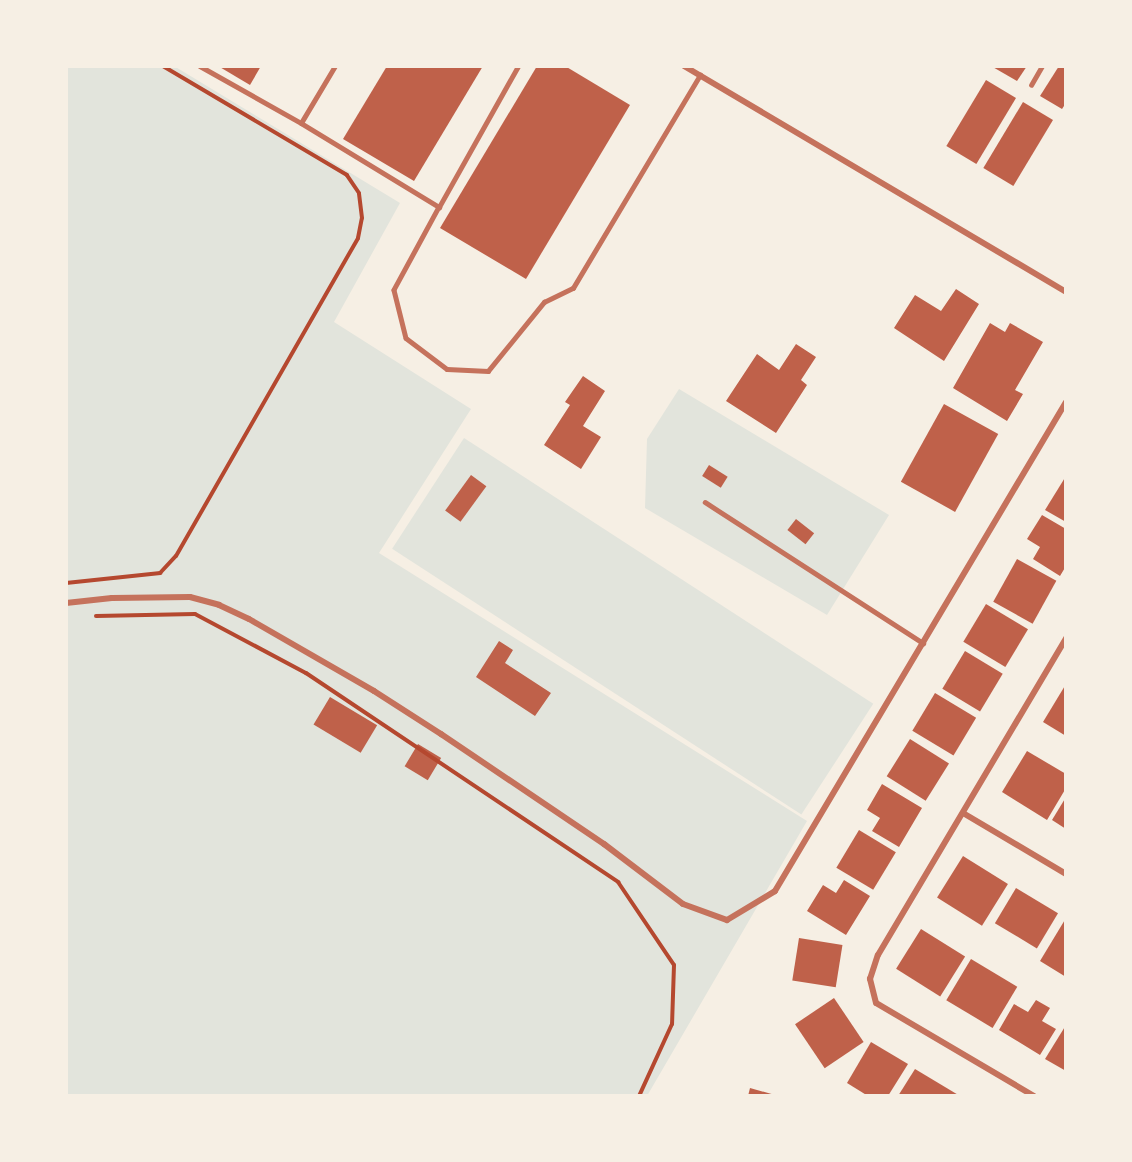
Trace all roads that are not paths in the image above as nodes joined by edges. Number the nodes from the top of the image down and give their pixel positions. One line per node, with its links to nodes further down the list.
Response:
1 (200, 66): 8 (lane)
2 (335, 66): 8 (lane)
3 (518, 66): 9 (lane)
4 (684, 66): 6 (street)
5 (1042, 66): 7 (lane)
6 (700, 75): 9 (lane); 10 (street)
7 (1031, 85)
8 (301, 123): 9 (lane)
9 (439, 207)
10 (1066, 292)
11 (1066, 402): 15 (street)
12 (705, 502): 15 (lane)
13 (66, 603): 15 (street)
14 (1066, 638): 16 (street)
15 (923, 643)
16 (963, 813): 17 (street); 18 (street)
17 (1066, 874)
18 (1034, 1096)

